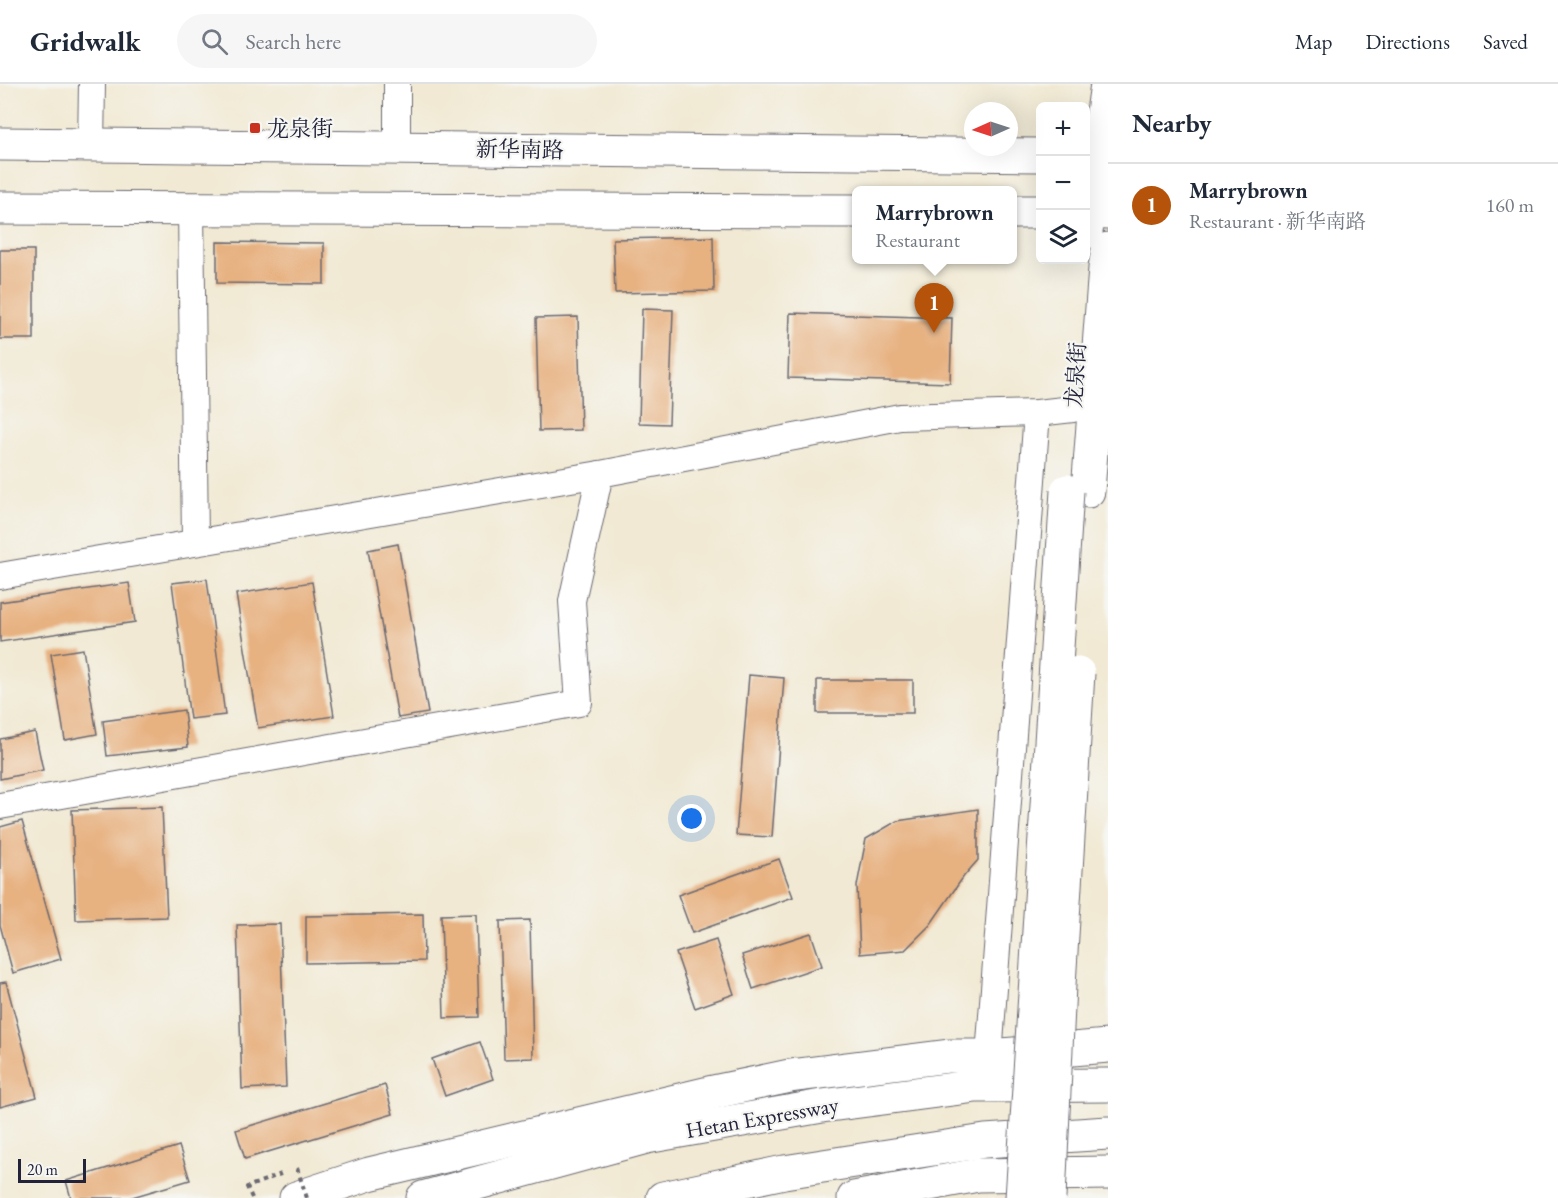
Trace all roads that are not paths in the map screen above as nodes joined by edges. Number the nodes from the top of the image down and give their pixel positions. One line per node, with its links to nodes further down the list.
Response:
1 (92, 84): 5 (street)
2 (397, 84): 6 (street)
3 (1107, 84): 8 (main road)
4 (0, 144): 5 (main road, 新华南路)
5 (91, 145): 6 (main road, 新华南路)
6 (397, 148): 7 (main road, 新华南路)
7 (1036, 155)
8 (1096, 156): 14 (main road)
9 (0, 208): 10 (main road)
10 (191, 208): 11 (main road); 21 (street)
11 (852, 211)
12 (1017, 212): 13 (main road)
13 (1036, 212)
14 (1092, 217)
15 (1108, 249): 20 (main road, 龙泉街)
16 (1083, 264): 17 (main road, 龙泉街)
17 (1073, 409): 18 (street); 20 (main road, 龙泉街)
18 (1037, 413): 19 (street); 25 (street)
19 (600, 474): 21 (street); 23 (street)
20 (1078, 491): 33 (main road, bridge); 34 (main road, bridge)
21 (195, 542): 22 (street)
22 (0, 576)
23 (0, 806)
24 (1108, 1046): 25 (main road)
25 (989, 1056): 29 (main road)
26 (1108, 1085): 30 (main road, Hetan Expressway)
27 (1108, 1133): 31 (main road)
28 (1108, 1173): 32 (main road)
29 (297, 1183)
30 (423, 1198)
31 (663, 1198)
32 (854, 1198)
33 (1022, 1198)
34 (1049, 1198)

